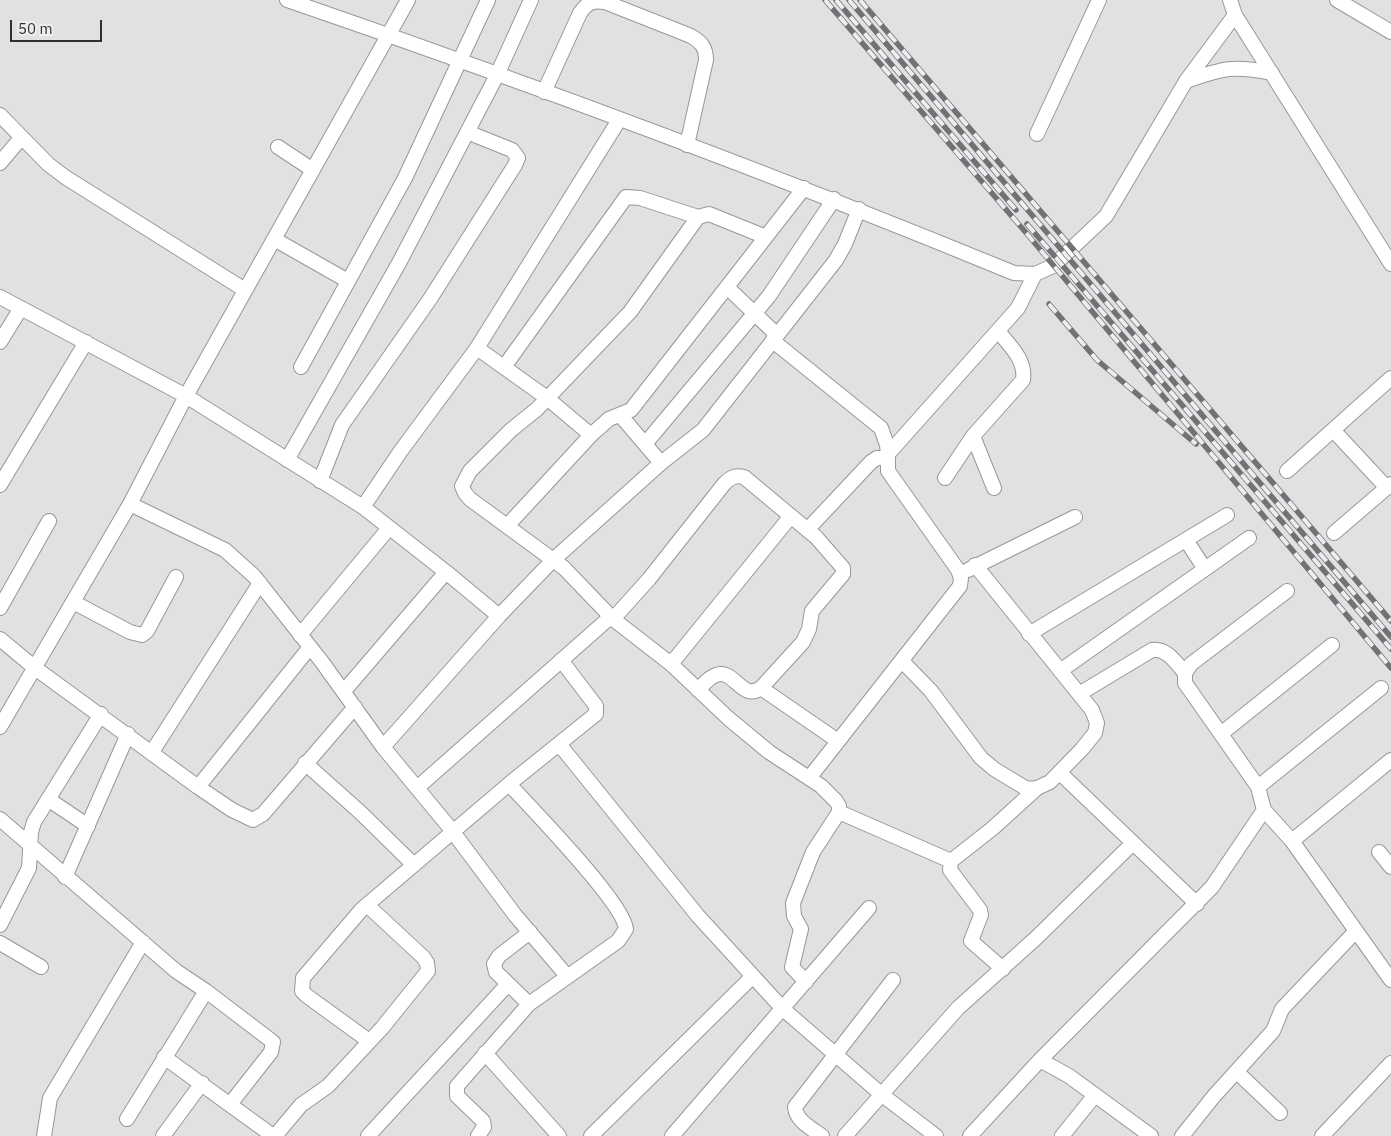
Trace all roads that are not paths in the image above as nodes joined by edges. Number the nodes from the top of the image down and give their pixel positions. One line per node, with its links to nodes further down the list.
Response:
1 (287, 0): 11 (street)
2 (408, 0): 11 (street)
3 (488, 0): 12 (street)
4 (531, 0): 14 (street)
5 (1099, 0): 20 (street)
6 (1230, 0): 9 (street)
7 (1337, 0): 10 (street)
8 (587, 2): 16 (street); 22 (street)
9 (1234, 15): 13 (street); 15 (street)
10 (1391, 32)
11 (389, 35): 12 (street); 25 (street)
12 (458, 60): 14 (street); 34 (street)
13 (1272, 74): 15 (street); 32 (street)
14 (497, 75): 16 (street); 19 (street)
15 (1186, 81): 33 (street)
16 (544, 92): 18 (street)
17 (0, 115): 21 (street)
18 (619, 120): 22 (street); 44 (street)
19 (467, 132): 56 (street); 60 (street)
20 (1037, 134)
21 (21, 138): 24 (street); 36 (street)
22 (687, 145): 26 (street)
23 (278, 147): 25 (street)
24 (0, 163)
25 (313, 170): 31 (street)
26 (804, 188): 27 (street); 30 (street)
27 (834, 199): 28 (street); 39 (street)
28 (859, 209): 33 (street); 41 (street)
29 (698, 217): 30 (street); 46 (street); 49 (street)
30 (766, 237): 35 (street)
31 (274, 239): 34 (street); 36 (street)
32 (1391, 264)
33 (1035, 274): 40 (street)
34 (348, 282): 45 (street)
35 (728, 288): 39 (street); 50 (street)
36 (246, 290): 48 (street)
37 (0, 297): 38 (street)
38 (21, 308): 42 (street); 43 (street)
39 (754, 313): 41 (street); 54 (street)
40 (998, 331): 53 (street); 55 (street)
41 (773, 341): 55 (street); 57 (street)
42 (0, 342)
43 (86, 342): 48 (street); 61 (street)
44 (476, 348): 46 (street); 65 (street)
45 (301, 367)
46 (504, 367): 49 (street)
47 (1391, 378): 51 (street)
48 (186, 396): 56 (street); 64 (street)
49 (547, 398): 52 (street); 70 (street)
50 (621, 416): 52 (street); 54 (street)
51 (1333, 430): 58 (street); 62 (street)
52 (591, 434): 70 (street)
53 (974, 436): 59 (street); 63 (street)
54 (645, 444): 57 (street)
55 (887, 456): 72 (street); 81 (street)
56 (287, 460): 60 (street)
57 (661, 463): 76 (street)
58 (1287, 471)
59 (946, 478)
60 (320, 481): 65 (street)
61 (0, 485)
62 (1389, 486): 73 (street)
63 (994, 488)
64 (130, 504): 82 (street); 84 (street)
65 (363, 507): 71 (street)
66 (1227, 515): 75 (street)
67 (791, 516): 72 (street); 87 (street); 95 (street)
68 (1076, 518): 77 (street)
69 (48, 521): 85 (street)
70 (507, 526): 76 (street)
71 (389, 528): 79 (street); 89 (street)
72 (807, 530): 99 (street)
73 (1334, 533)
74 (1249, 538): 78 (street)
75 (1186, 540): 78 (street); 88 (street)
76 (553, 560): 86 (street); 87 (street)
77 (975, 566): 81 (street); 88 (street)
78 (1205, 569): 97 (street)
79 (446, 572): 86 (street); 102 (street)
80 (176, 577): 84 (street)
81 (961, 578): 94 (street)
82 (260, 583): 89 (street); 112 (street)
83 (1287, 591): 98 (street)
84 (73, 602): 96 (street)
85 (0, 608)
86 (499, 616): 111 (street)
87 (613, 619): 93 (street); 95 (street)
88 (1029, 634): 97 (street)
89 (300, 636): 92 (street)
90 (0, 639): 96 (street)
91 (1332, 645): 107 (street)
92 (310, 647): 102 (street); 118 (street)
93 (562, 660): 110 (street); 120 (street)
94 (902, 661): 109 (street); 121 (street)
95 (671, 664): 101 (street)
96 (36, 668): 105 (street); 106 (street)
97 (1060, 671): 103 (street)
98 (1185, 673): 103 (street); 107 (street)
99 (761, 688): 101 (street); 109 (street)
100 (1381, 688): 119 (street)
101 (698, 690): 116 (street)
102 (344, 691): 104 (street)
103 (1078, 694): 115 (street)
104 (355, 707): 111 (street); 114 (street)
105 (101, 714): 108 (street); 122 (street)
106 (0, 727)
107 (1222, 733): 119 (street)
108 (128, 734): 112 (street); 126 (street)
109 (838, 741): 116 (street)
110 (559, 744): 117 (street); 147 (street)
111 (383, 747): 120 (street)
112 (152, 752): 118 (street)
113 (1391, 760): 128 (street)
114 (305, 764): 118 (street); 133 (street)
115 (1060, 773): 121 (street); 129 (street)
116 (810, 777): 124 (street)
117 (509, 784): 127 (street); 146 (street)
118 (198, 787)
119 (1258, 787): 123 (street)
120 (417, 788): 127 (street)
121 (1037, 788): 132 (street)
122 (48, 799): 126 (street); 130 (street)
123 (1264, 810): 128 (street); 136 (street)
124 (839, 812): 132 (street); 150 (street)
125 (0, 820): 130 (street)
126 (88, 826): 135 (street)
127 (453, 832): 133 (street); 140 (street)
128 (1292, 842): 141 (street)
129 (1132, 843): 136 (street); 145 (street)
130 (30, 846): 135 (street); 139 (street)
131 (1379, 852): 134 (street)
132 (951, 860): 145 (street)
133 (414, 865): 137 (street)
134 (1391, 866)
135 (65, 877): 142 (street)
136 (1196, 904): 159 (street)
137 (367, 905): 155 (street); 155 (street)
138 (869, 908): 150 (street)
139 (0, 925)
140 (530, 932): 146 (street); 151 (street)
141 (1355, 932): 149 (street); 161 (street)
142 (142, 942): 152 (street); 168 (street)
143 (0, 943): 144 (street)
144 (41, 967)
145 (1003, 969): 163 (street)
146 (567, 976): 153 (street)
147 (753, 976): 154 (street); 174 (street)
148 (893, 980): 158 (street)
149 (1391, 980)
150 (806, 982): 154 (street)
151 (508, 984): 153 (street); 171 (street)
152 (206, 991): 157 (street); 165 (street)
153 (529, 1004): 156 (street)
154 (783, 1009): 158 (street); 175 (street)
155 (369, 1041): 170 (street)
156 (485, 1053): 172 (street); 173 (street)
157 (164, 1056): 162 (street); 167 (street)
158 (836, 1056): 163 (street); 176 (street)
159 (1040, 1060): 164 (street); 179 (street)
160 (1391, 1063): 183 (street)
161 (1237, 1072): 166 (street); 182 (street)
162 (202, 1083): 165 (street); 169 (street)
163 (881, 1094): 177 (street); 178 (street)
164 (1095, 1095): 180 (street); 181 (street)
165 (231, 1103): 170 (street)
166 (1280, 1113)
167 (127, 1119)
168 (44, 1136)
169 (163, 1136)
170 (274, 1136)
171 (368, 1136)
172 (478, 1136)
173 (559, 1136)
174 (591, 1136)
175 (672, 1136)
176 (822, 1136)
177 (845, 1136)
178 (936, 1136)
179 (970, 1136)
180 (1062, 1136)
181 (1151, 1136)
182 (1182, 1136)
183 (1322, 1136)

